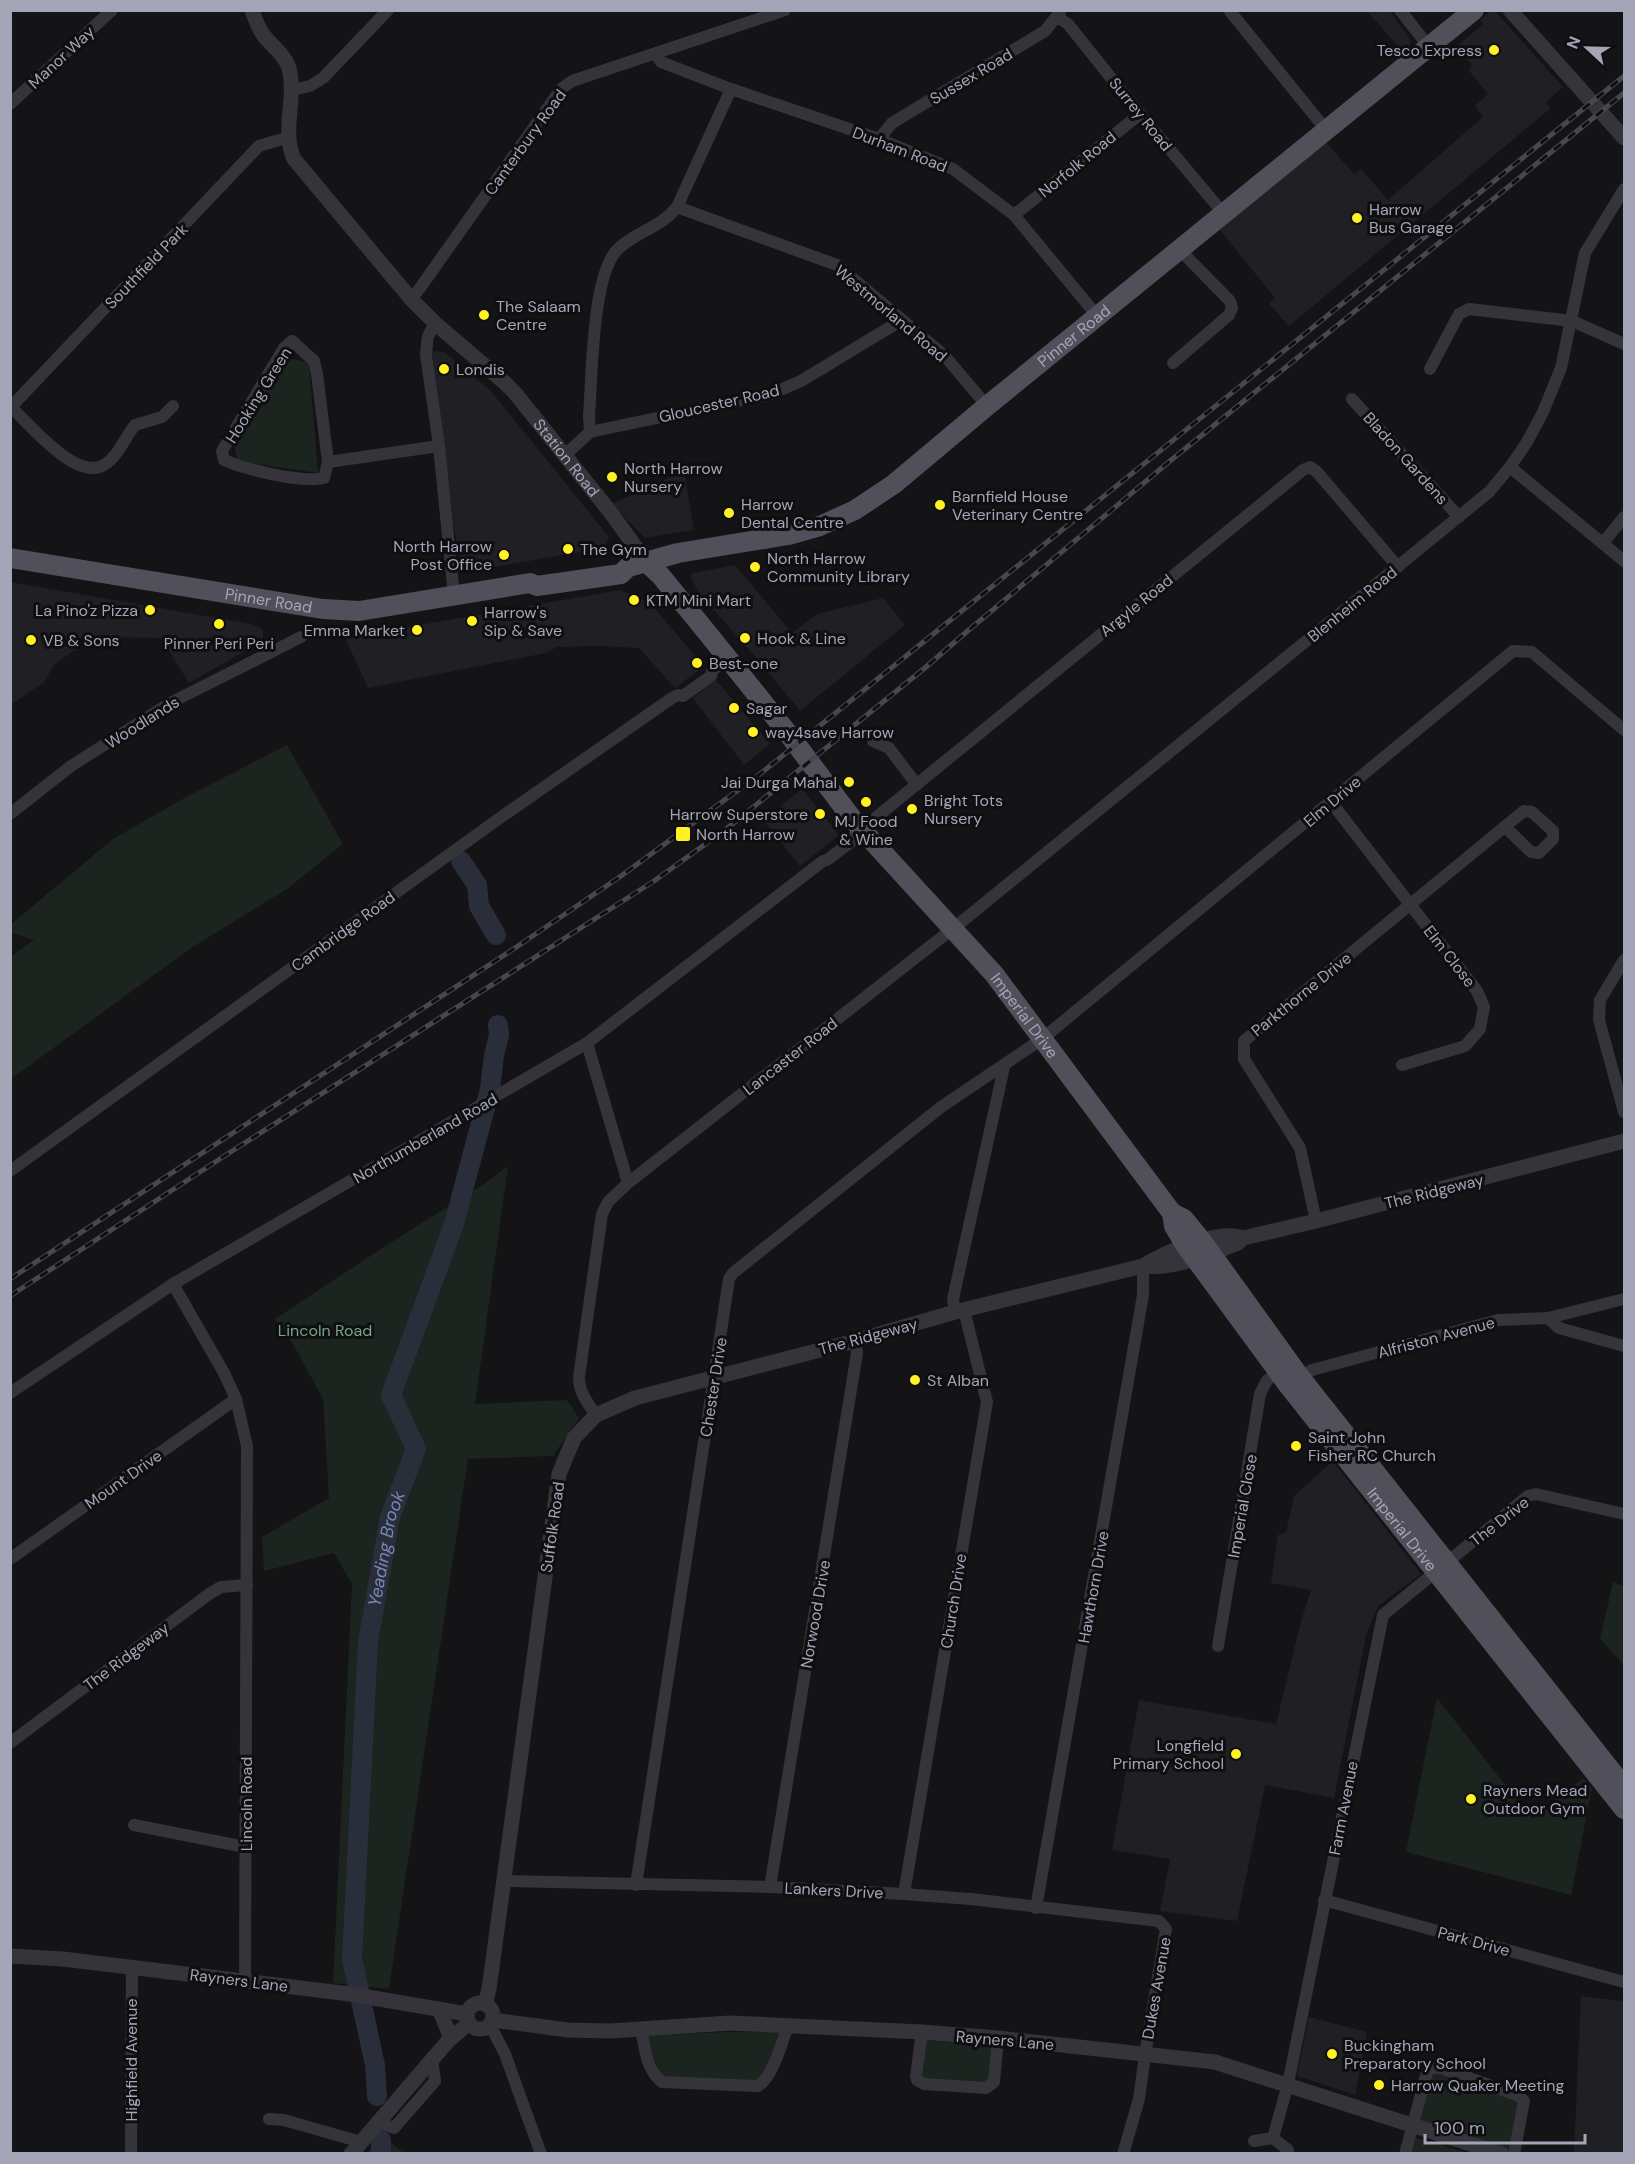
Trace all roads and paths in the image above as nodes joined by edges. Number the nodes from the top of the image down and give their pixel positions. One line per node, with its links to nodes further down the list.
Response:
1 (112, 10): 14 (street, Manor Way)
2 (252, 10): 13 (street, Station Road)
3 (388, 10): 13 (street)
4 (785, 10): 11 (street, Canterbury Road)
5 (1229, 10): 16 (street)
6 (1400, 10): 10 (street)
7 (1474, 10): 10 (main road, Pinner Road)
8 (1510, 10): 18 (street)
9 (1059, 14): 15 (street, Surrey Road); 19 (street, Sussex Road)
10 (1429, 47): 16 (main road, Pinner Road)
11 (655, 54): 12 (street, Durham Road); 25 (street, Canterbury Road)
12 (731, 89): 19 (street, Durham Road); 21 (street)
13 (292, 90): 17 (street, Station Road)
14 (10, 104)
15 (1140, 114): 22 (street, Surrey Road); 23 (street, Norfolk Road)
16 (1327, 131): 22 (main road, Pinner Road)
17 (289, 137): 25 (street, Station Road); 36 (street, Southfield Park)
18 (1624, 138)
19 (879, 139): 23 (street, Durham Road)
20 (1624, 189): 28 (street, Blenheim Road)
21 (677, 207): 27 (street, Westmorland Road); 37 (street)
22 (1224, 214): 24 (main road, Pinner Road)
23 (1014, 215): 26 (street, Durham Road)
24 (1180, 250): 26 (main road, Pinner Road); 31 (street)
25 (411, 299): 29 (street, Station Road)
26 (1098, 317): 35 (main road, Pinner Road)
27 (902, 320): 35 (street, Westmorland Road); 37 (street, Gloucester Road)
28 (1572, 321): 30 (street); 32 (street); 41 (street, Blenheim Road)
29 (435, 324): 38 (street); 39 (street, Station Road)
30 (1624, 344)
31 (1173, 363)
32 (1430, 369)
33 (1352, 399): 42 (street, Bladon Gardens)
34 (172, 406): 36 (street)
35 (987, 406): 47 (main road, Pinner Road)
36 (11, 408)
37 (590, 432): 39 (street, Gloucester Road)
38 (439, 446): 40 (street); 49 (street)
39 (564, 455): 47 (street, Station Road)
40 (328, 462): 40 (street, Hooking Green)
41 (1510, 467): 42 (street, Blenheim Road); 44 (street)
42 (1460, 517): 48 (street, Blenheim Road)
43 (1624, 517): 44 (street)
44 (1603, 543): 46 (street)
45 (10, 558): 49 (main road, Pinner Road)
46 (1624, 561)
47 (637, 565): 49 (main road, Pinner Road); 51 (main road, Station Road)
48 (1398, 567): 54 (street, Argyle Road); 60 (street, Blenheim Road)
49 (454, 596)
50 (301, 637): 56 (street, Woodlands)
51 (719, 665): 58 (main road, Station Road); 68 (street, Cambridge Road)
52 (1624, 730): 55 (street, Elm Drive)
53 (873, 741): 54 (street)
54 (917, 785): 58 (street, Argyle Road)
55 (1331, 802): 59 (street); 62 (street, Elm Drive)
56 (10, 814)
57 (1505, 827): 59 (street, Parkthorne Drive)
58 (857, 833): 60 (main road, Imperial Drive); 63 (street, Northumberland Road)
59 (1411, 905): 64 (street, Elm Close); 70 (street, Parkthorne Drive)
60 (952, 928): 62 (main road, Imperial Drive); 69 (street, Lancaster Road)
61 (1624, 960): 66 (street)
62 (1042, 1039): 65 (street, Chester Drive); 71 (main road, Imperial Drive)
63 (587, 1043): 69 (street); 73 (street, Northumberland Road)
64 (1402, 1065)
65 (1004, 1067): 75 (street, Church Drive); 80 (street, Chester Drive)
66 (1624, 1112)
67 (1624, 1141): 70 (street, The Ridgeway)
68 (10, 1171)
69 (628, 1183): 83 (street)
70 (1316, 1221): 71 (street, The Ridgeway)
71 (1198, 1250): 72 (street, The Ridgeway); 79 (main road, Imperial Drive)
72 (1143, 1266): 75 (street, The Ridgeway); 99 (street, Hawthorn Drive)
73 (173, 1284): 81 (street, Northumberland Road); 82 (street, Lincoln Road)
74 (1624, 1299): 76 (street, Alfriston Avenue)
75 (960, 1311): 77 (street, The Ridgeway); 97 (street, Church Drive)
76 (1548, 1318): 78 (street); 79 (street, Alfriston Avenue)
77 (855, 1341): 80 (street, The Ridgeway); 96 (street, Norwood Drive)
78 (1624, 1346)
79 (1289, 1377): 86 (main road, Imperial Drive); 88 (street, Imperial Close)
80 (715, 1378): 83 (street, The Ridgeway); 95 (street, Chester Drive)
81 (10, 1393)
82 (236, 1399): 85 (street, Mount Drive); 87 (street, Lincoln Road)
83 (596, 1415): 94 (street, Suffolk Road)
84 (1624, 1514): 86 (street, The Drive)
85 (10, 1559)
86 (1442, 1567): 90 (main road, Imperial Drive); 91 (main road, Imperial Drive); 98 (street, Farm Avenue)
87 (247, 1586): 89 (street, The Ridgeway); 93 (street, Lincoln Road)
88 (1218, 1646)
89 (10, 1743)
90 (1624, 1787)
91 (1624, 1809)
92 (134, 1825): 93 (street)
93 (245, 1847): 103 (street, Lincoln Road)
94 (504, 1881): 95 (street, Lankers Drive); 105 (street, Suffolk Road)
95 (636, 1885): 96 (street, Lankers Drive)
96 (770, 1887): 97 (street, Lankers Drive)
97 (904, 1894): 99 (street, Lankers Drive)
98 (1324, 1900): 104 (street, Park Drive); 117 (street, Farm Avenue)
99 (1036, 1908): 100 (street, Lankers Drive)
100 (1163, 1923): 116 (street, Dukes Avenue)
101 (10, 1956): 102 (street, Rayners Lane)
102 (132, 1967): 103 (street, Rayners Lane); 124 (street, Highfield Avenue)
103 (245, 1981): 106 (street, Rayners Lane)
104 (1624, 1982)
105 (485, 2004): 107 (street); 108 (street)
106 (440, 2009): 107 (street, Rayners Lane); 113 (street)
107 (468, 2019): 108 (street, Rayners Lane); 113 (street)
108 (492, 2022): 109 (street, Rayners Lane); 115 (street)
109 (515, 2022): 111 (street, Rayners Lane); 115 (street)
110 (788, 2026): 111 (street, Rayners Lane); 111 (street); 112 (street, Rayners Lane)
111 (641, 2030)
112 (922, 2032): 114 (street, Rayners Lane); 114 (street)
113 (451, 2038): 122 (street)
114 (998, 2038): 116 (street, Rayners Lane)
115 (499, 2042): 125 (street)
116 (1145, 2055): 117 (street, Rayners Lane); 126 (street, Dukes Avenue)
117 (1287, 2084): 119 (street, Rayners Lane); 120 (street, Farm Avenue)
118 (269, 2119): 122 (street)
119 (1413, 2126): 127 (street); 128 (street, Rayners Lane); 129 (street)
120 (1273, 2138): 121 (street); 123 (street)
121 (1254, 2140)
122 (356, 2148)
123 (1288, 2150)
124 (131, 2154)
125 (541, 2154)
126 (1123, 2154)
127 (1405, 2154)
128 (1502, 2154)
129 (1514, 2154)

